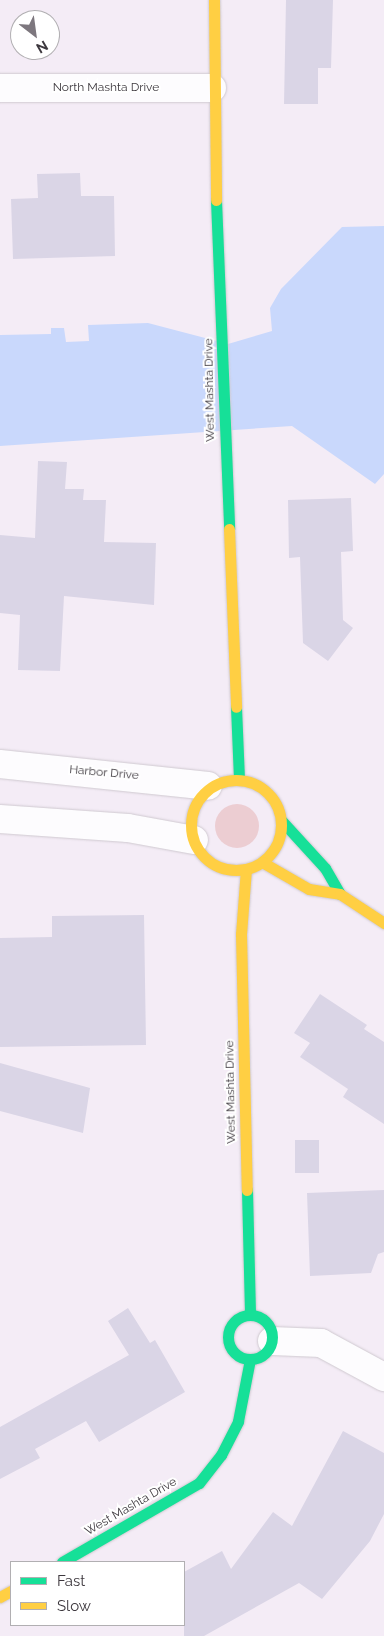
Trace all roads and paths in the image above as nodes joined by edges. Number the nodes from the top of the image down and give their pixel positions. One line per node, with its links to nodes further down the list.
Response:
1 (214, 0): 3 (street, West Mashta Drive)
2 (0, 88): 3 (street, North Mashta Drive)
3 (212, 88): 5 (street, West Mashta Drive)
4 (0, 764): 6 (street, Harbor Drive)
5 (239, 780): 6 (street); 8 (street)
6 (208, 786): 9 (street)
7 (0, 819): 9 (street)
8 (281, 820): 10 (street); 12 (street)
9 (194, 840): 11 (street)
10 (262, 862): 11 (street); 12 (street)
11 (246, 869): 14 (street, West Mashta Drive)
12 (340, 894): 13 (street)
13 (384, 923)
14 (250, 1315): 15 (street); 16 (street)
15 (272, 1341): 16 (street); 17 (street)
16 (250, 1359): 18 (street, West Mashta Drive)
17 (384, 1377)
18 (64, 1561)

